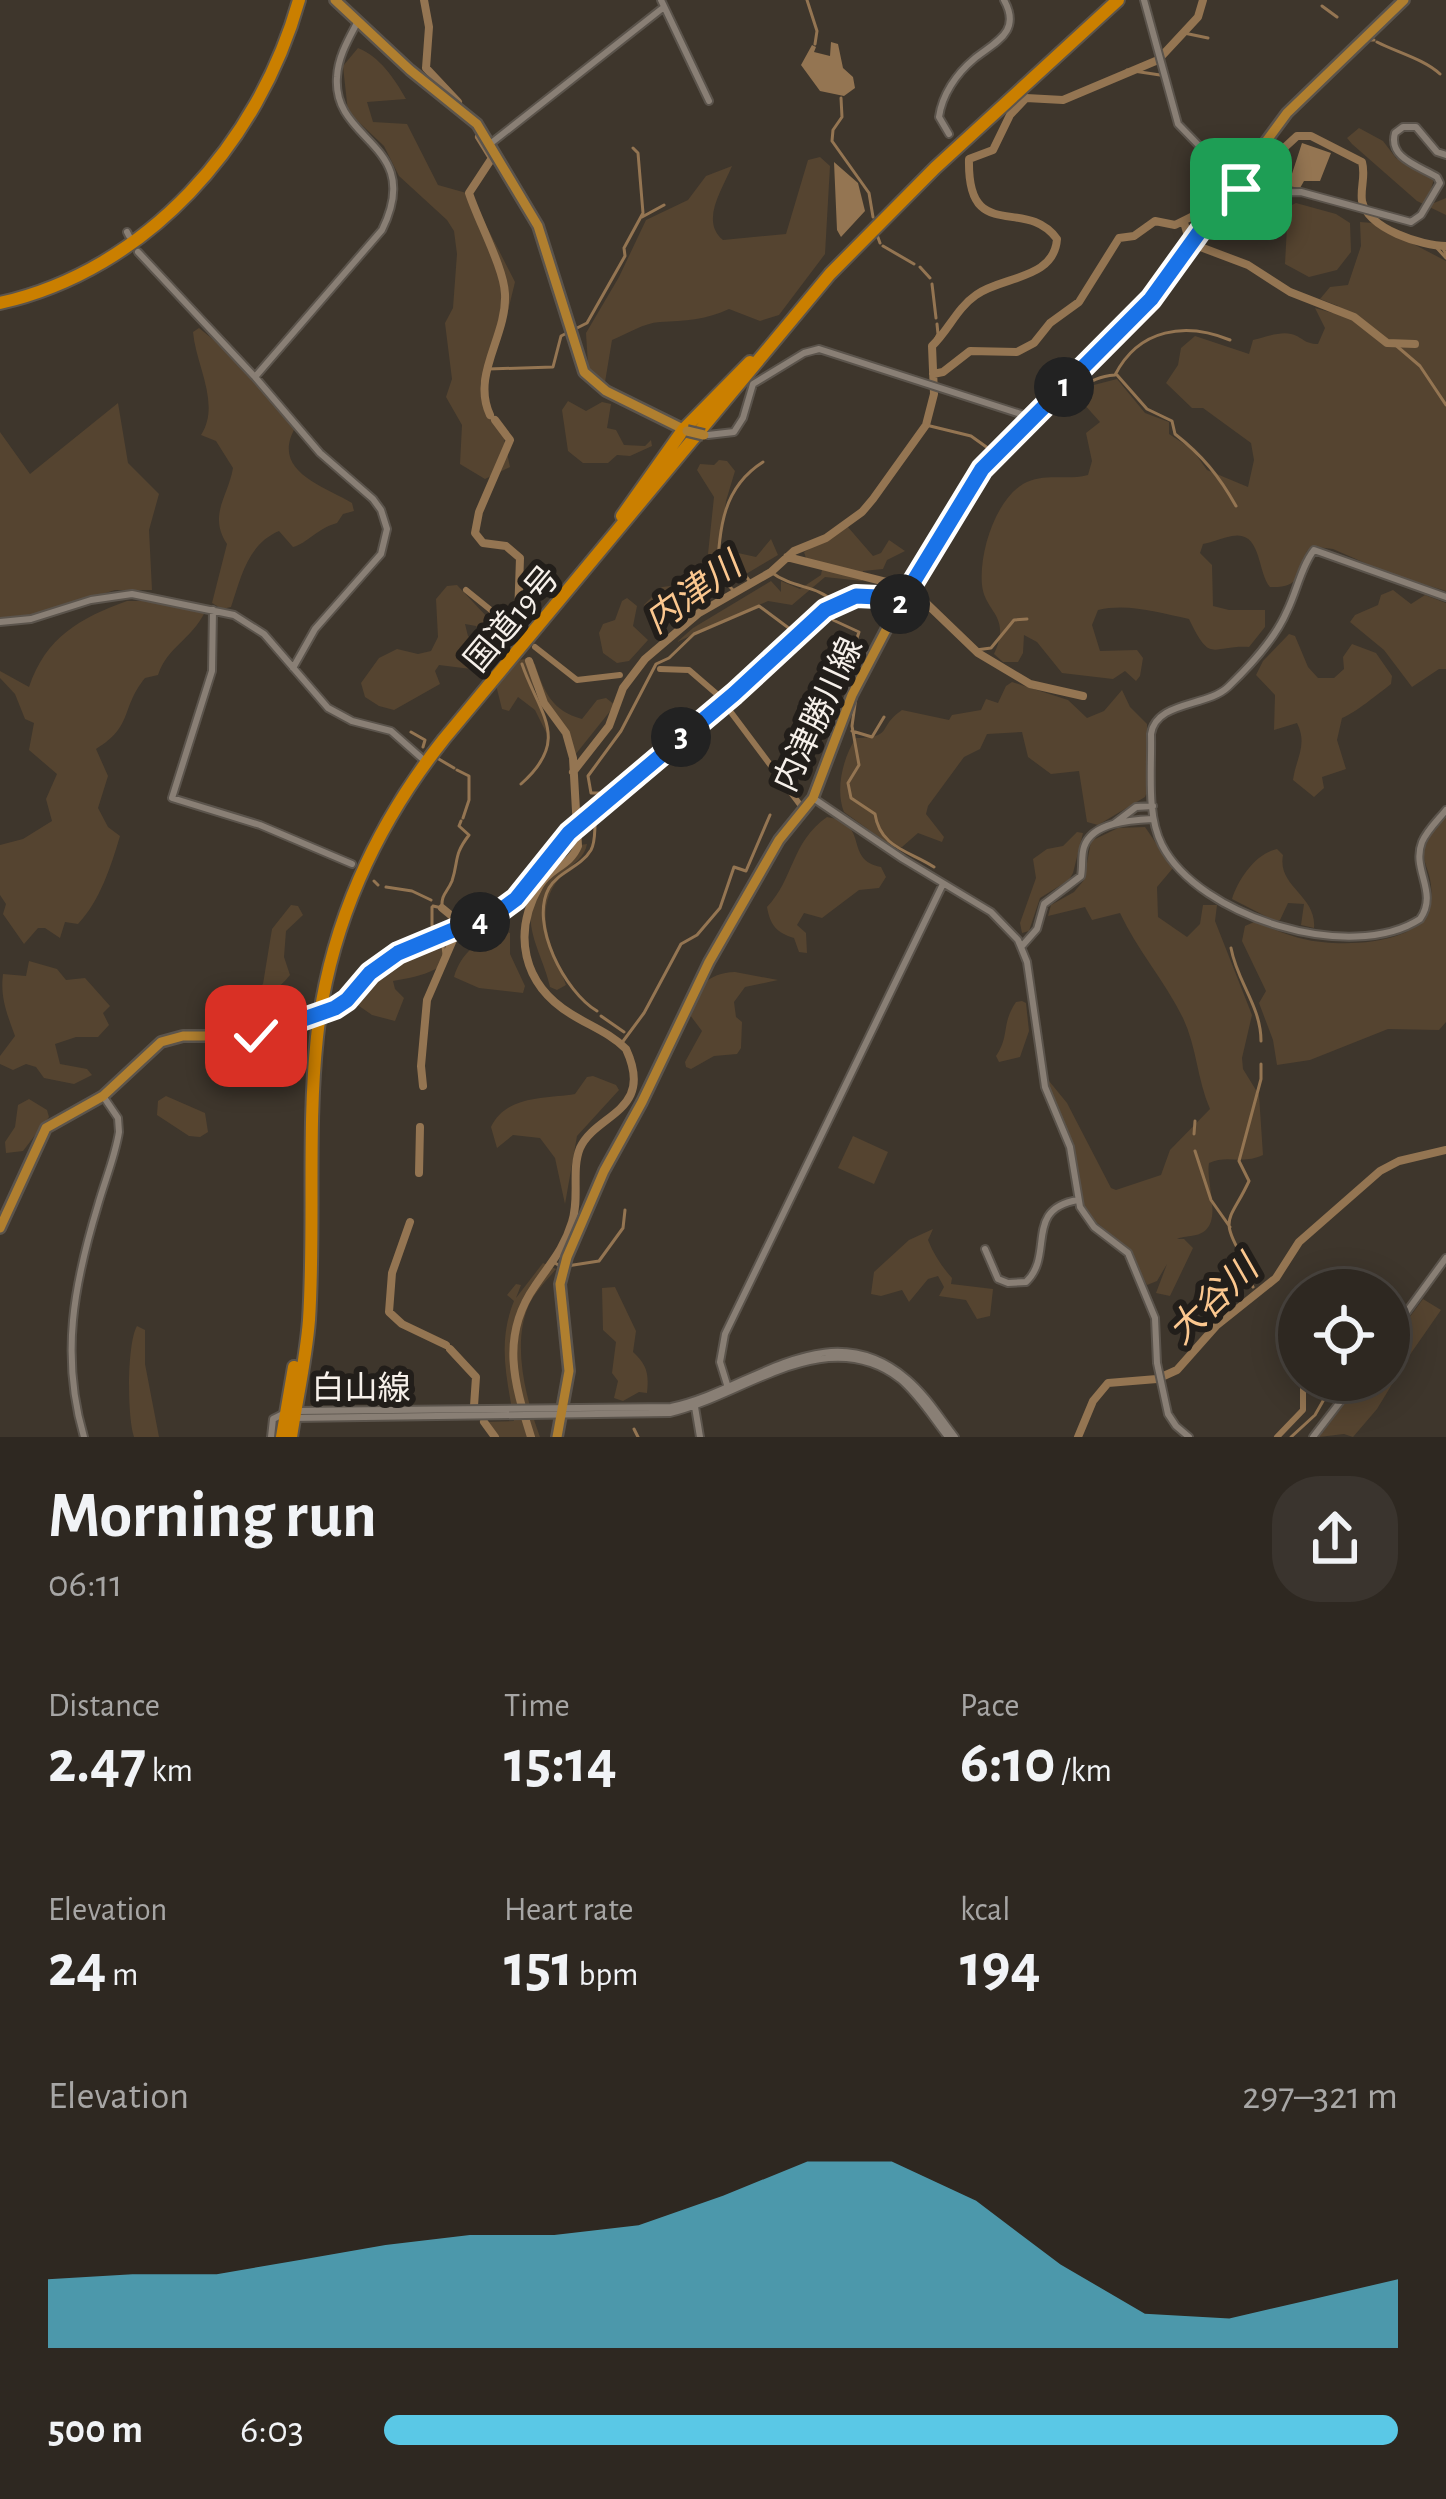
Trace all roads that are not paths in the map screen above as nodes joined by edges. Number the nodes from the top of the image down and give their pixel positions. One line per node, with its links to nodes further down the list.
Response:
1 (296, 0): 16 (highway)
2 (335, 0): 9 (main road)
3 (1004, 0): 11 (street)
4 (1108, 0): 17 (highway, 国道19号)
5 (1118, 0): 17 (highway, 国道19号)
6 (1144, 0): 14 (street)
7 (1404, 0): 14 (main road, 内津勝川線)
8 (663, 3): 10 (street); 12 (street)
9 (357, 23): 12 (main road); 18 (street)
10 (709, 101)
11 (949, 134)
12 (490, 144): 20 (main road)
13 (1446, 154): 14 (street)
14 (1237, 186): 19 (main road, 内津勝川線)
15 (138, 252): 18 (street)
16 (0, 300)
17 (755, 361): 20 (highway); 21 (highway); 22 (highway, 国道19号)
18 (255, 377): 27 (street)
19 (1033, 418): 21 (street); 24 (main road, 内津勝川線)
20 (685, 431): 21 (main road, bridge); 22 (highway)
21 (706, 435): 22 (highway)
22 (624, 519): 28 (highway, 国道19号)
23 (1446, 597): 30 (street)
24 (898, 607): 29 (main road, 内津勝川線); 37 (street)
25 (213, 610): 26 (street); 27 (street); 34 (street)
26 (0, 622)
27 (293, 668): 28 (street)
28 (424, 760): 37 (highway, 国道19号); 37 (highway, 国道19号)
29 (813, 798): 35 (street); 47 (main road, 内津勝川線)
30 (1153, 806): 32 (street); 33 (street)
31 (1446, 810): 32 (street)
32 (1153, 819): 33 (street)
33 (1112, 825): 36 (street)
34 (352, 864)
35 (944, 884): 36 (street); 44 (street)
36 (1022, 946): 39 (street)
37 (317, 1013): 38 (main road); 48 (highway, 国道19号)
38 (104, 1096): 40 (main road); 49 (street)
39 (1078, 1200): 41 (street); 56 (street)
40 (0, 1228)
41 (985, 1249)
42 (1446, 1258): 43 (street)
43 (1410, 1307)
44 (729, 1391): 46 (street, 白山線); 47 (street, 白山線); 55 (street, 白山線)
45 (1341, 1401): 57 (street)
46 (695, 1407): 47 (street, 白山線); 54 (street)
47 (562, 1414): 48 (street, 白山線); 53 (main road, 内津勝川線)
48 (291, 1415): 50 (street); 51 (highway, 国道19号); 52 (highway, 国道19号)
49 (84, 1437)
50 (271, 1437)
51 (282, 1437)
52 (291, 1437)
53 (557, 1437)
54 (700, 1437)
55 (951, 1437)
56 (1190, 1437)
57 (1313, 1437)

